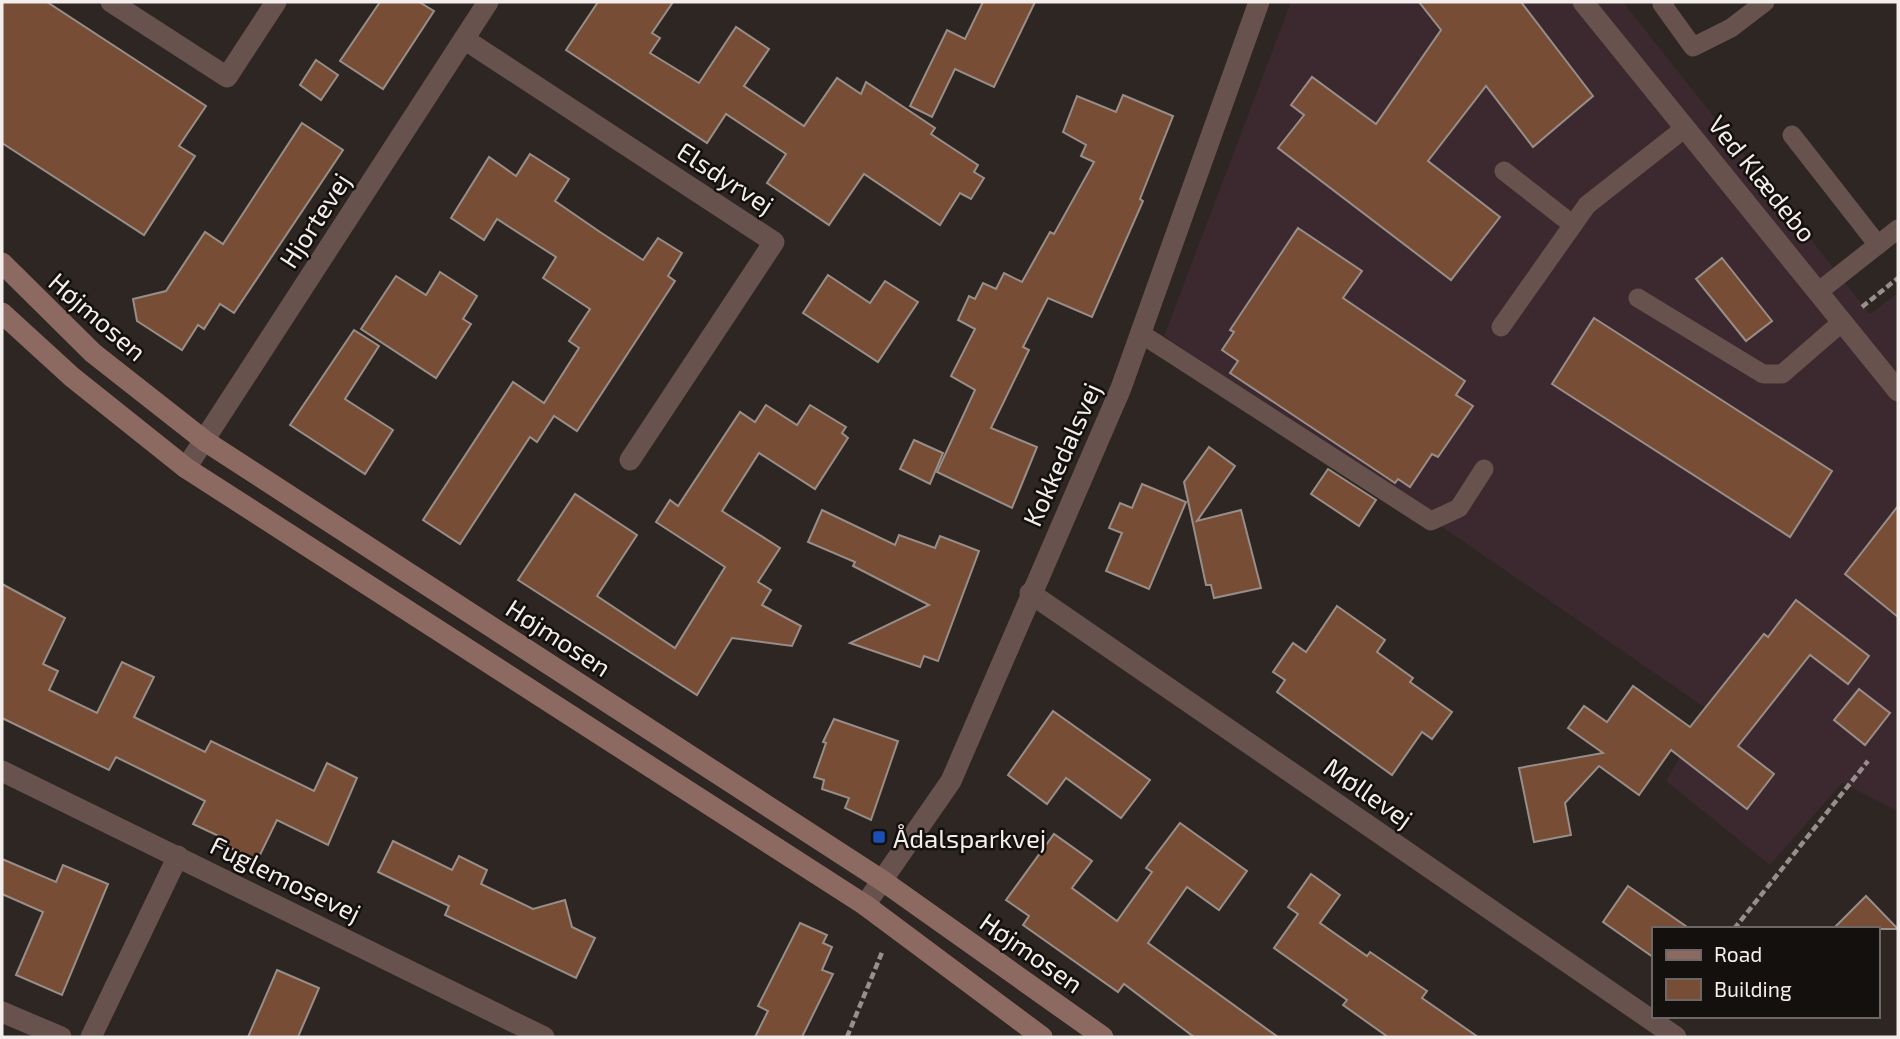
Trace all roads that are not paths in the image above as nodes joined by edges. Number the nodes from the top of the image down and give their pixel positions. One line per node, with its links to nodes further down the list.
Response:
1 (111, 2): 2 (street)
2 (276, 2)
3 (488, 2): 8 (street, Hjortevej)
4 (1259, 2): 21 (street, Kokkedalsvej)
5 (1583, 2): 9 (street, Ved Klædebo)
6 (1665, 2): 7 (lane)
7 (1765, 2)
8 (464, 38): 23 (street, Hjortevej); 24 (street, Elsdyrvej)
9 (1685, 128): 12 (lane); 16 (street, Ved Klædebo)
10 (1792, 135): 14 (lane)
11 (1504, 171): 12 (lane)
12 (1573, 225): 20 (lane)
13 (1898, 229): 14 (lane)
14 (1878, 245): 16 (lane)
15 (2, 263): 23 (street, Højmosen)
16 (1818, 292): 19 (street, Ved Klædebo)
17 (1638, 298): 19 (lane)
18 (2, 313): 25 (street)
19 (1842, 322): 22 (street, Ved Klædebo)
20 (1502, 327)
21 (1140, 333): 26 (lane); 27 (street, Kokkedalsvej)
22 (1898, 391)
23 (205, 440): 25 (street, Hjortevej); 30 (street, Højmosen)
24 (631, 460)
25 (186, 468): 31 (street)
26 (1484, 469)
27 (1030, 593): 30 (street, Kokkedalsvej); 38 (street, Møllevej)
28 (2, 771): 29 (street, Fuglemosevej)
29 (178, 856): 34 (street); 35 (street, Fuglemosevej)
30 (883, 881): 31 (street, Kokkedalsvej); 37 (street, Højmosen)
31 (865, 905): 36 (street)
32 (2, 1012): 33 (street)
33 (61, 1037)
34 (91, 1037)
35 (544, 1037)
36 (1042, 1037)
37 (1103, 1037)
38 (1676, 1037)

